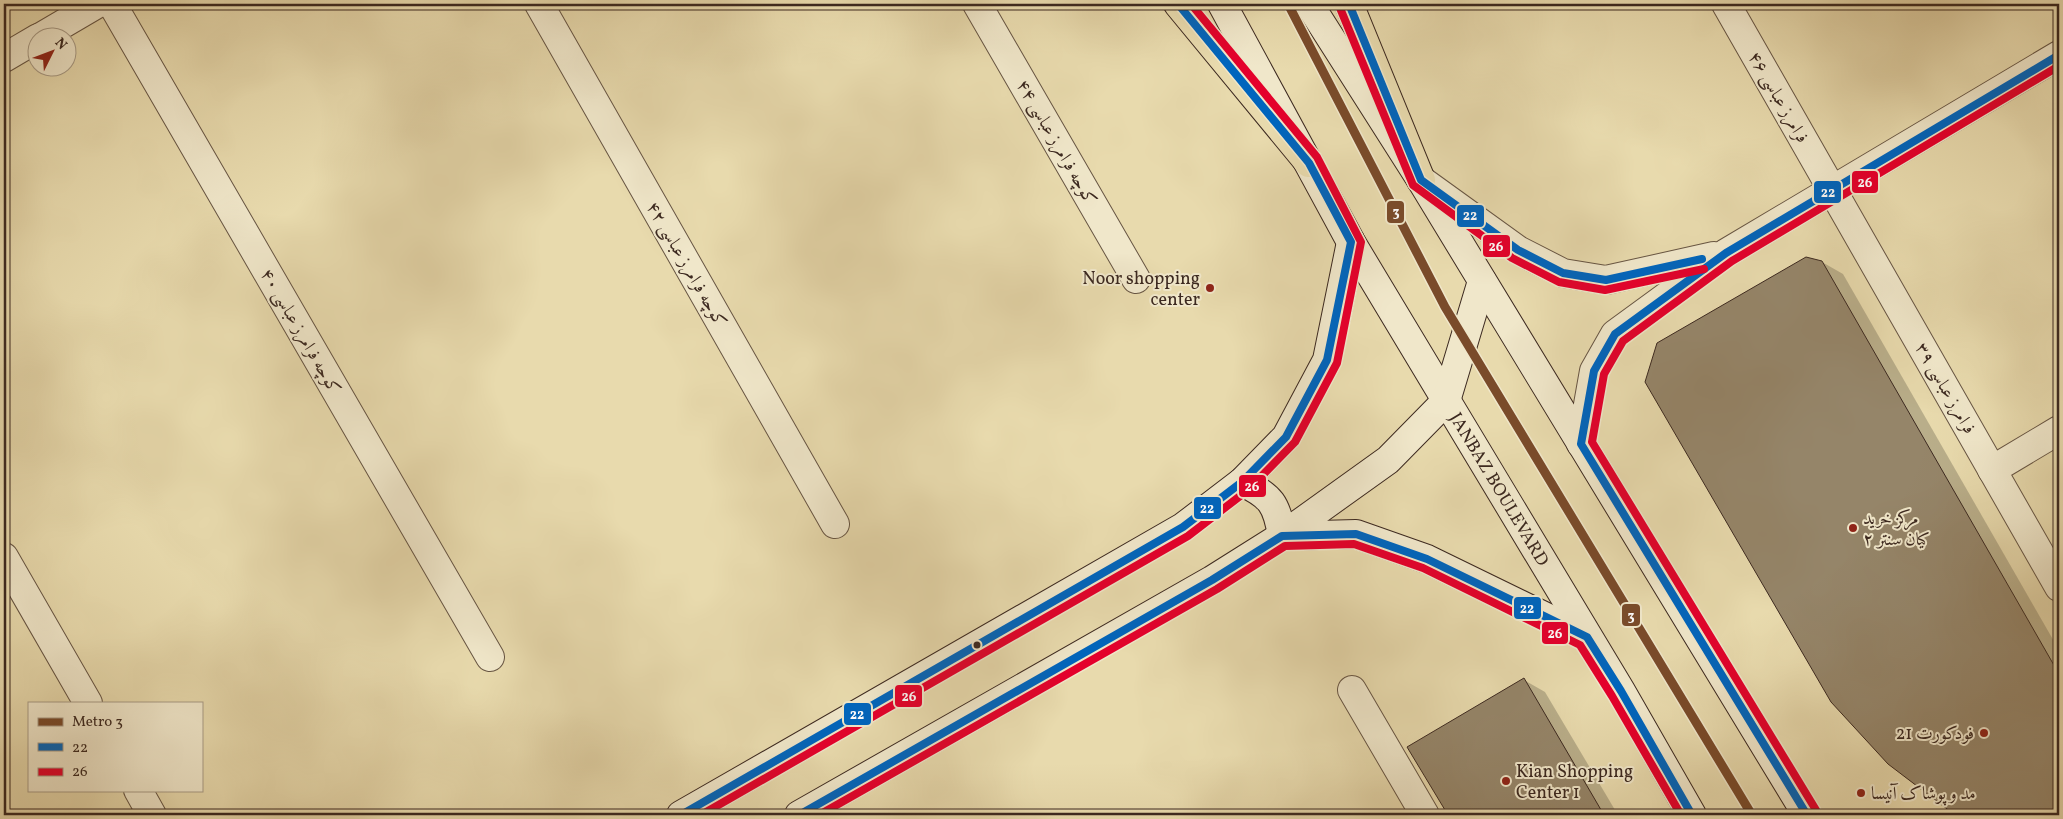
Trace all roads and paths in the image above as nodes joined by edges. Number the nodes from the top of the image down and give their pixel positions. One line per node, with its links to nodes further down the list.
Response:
1 (97, 4): 10 (main road)
2 (112, 4): 31 (main road, کوچه فرامرز عباسی ۴۰)
3 (539, 4): 26 (main road, کوچه فرامرز عباسی ۴۲)
4 (977, 4): 19 (main road, کوچه فرامرز عباسی ۴۴)
5 (1178, 4): 14 (highway)
6 (1222, 4): 14 (main road, JANBAZ BOULEVARD)
7 (1309, 4): 15 (main road)
8 (1349, 4): 15 (highway)
9 (1726, 4): 16 (main road, فرامرز عباسی ۴۶)
10 (55, 28)
11 (28, 44): 13 (main road)
12 (2059, 55): 16 (main road)
13 (4, 58)
14 (1309, 163): 17 (main road, JANBAZ BOULEVARD)
15 (1421, 180): 18 (main road); 20 (main road)
16 (1832, 190): 18 (main road); 24 (main road, فرامرز عباسی ۳۹)
17 (1350, 242): 21 (main road, JANBAZ BOULEVARD); 25 (main road)
18 (1726, 253): 23 (main road)
19 (1136, 279)
20 (1482, 281): 21 (main road); 23 (main road)
21 (1446, 401): 27 (main road); 30 (main road, JANBAZ BOULEVARD)
22 (2059, 430): 24 (main road)
23 (1581, 444): 40 (main road)
24 (1992, 470): 29 (main road, فرامرز عباسی ۳۹)
25 (1242, 482): 27 (main road); 36 (main road)
26 (835, 524)
27 (1282, 536): 30 (main road); 37 (main road)
28 (4, 556): 33 (main road)
29 (2059, 587)
30 (1587, 637): 39 (main road, JANBAZ BOULEVARD)
31 (490, 657)
32 (1352, 690): 38 (main road)
33 (87, 702)
34 (139, 792): 35 (main road)
35 (152, 815)
36 (681, 815)
37 (799, 815)
38 (1425, 815)
39 (1692, 815)
40 (1807, 815)

